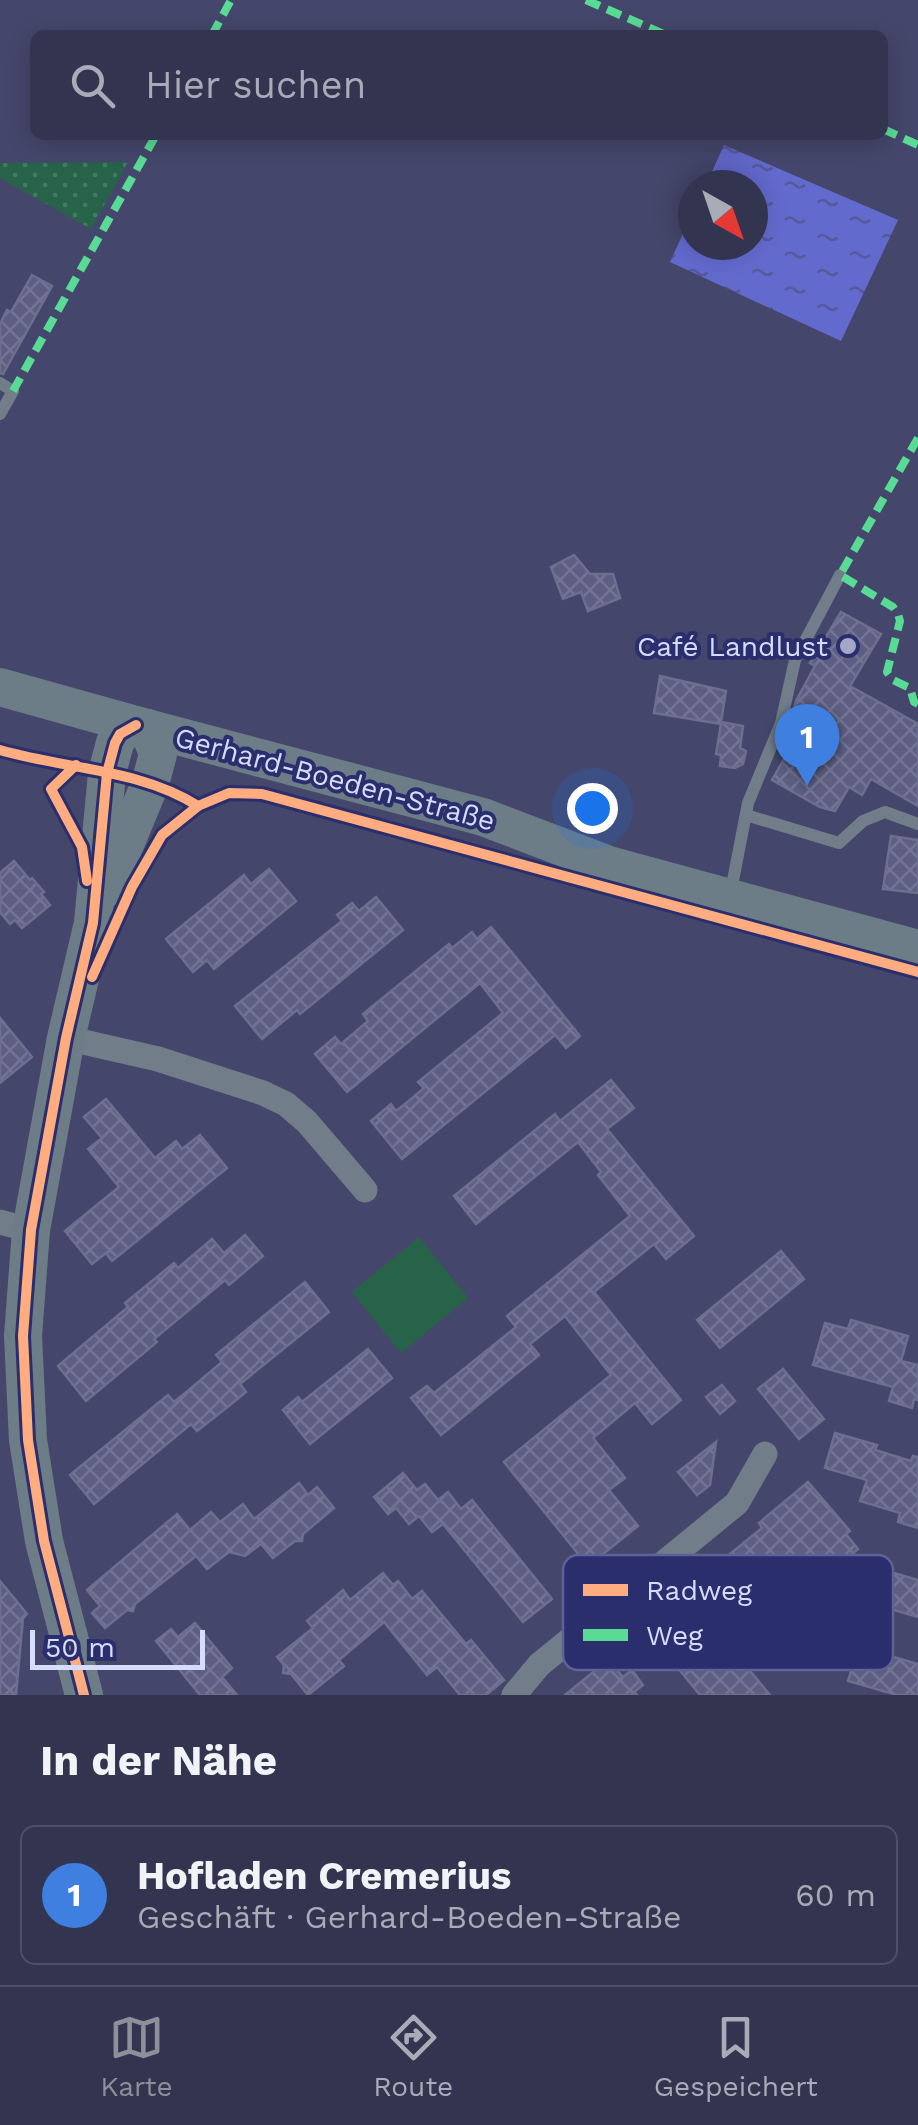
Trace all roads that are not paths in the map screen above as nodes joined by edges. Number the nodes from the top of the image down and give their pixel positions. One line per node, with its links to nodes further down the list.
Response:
1 (0, 384): 2 (lane)
2 (0, 414)
3 (840, 575): 7 (lane)
4 (0, 687): 6 (main road, Gerhard-Boeden-Straße)
5 (0, 712): 6 (main road, Gerhard-Boeden-Straße)
6 (139, 738): 9 (main road, Gerhard-Boeden-Straße); 11 (main road)
7 (746, 815): 8 (lane); 9 (lane)
8 (918, 824)
9 (730, 898): 10 (main road, Gerhard-Boeden-Straße)
10 (918, 949)
11 (66, 1038): 12 (street); 13 (main road)
12 (365, 1190)
13 (16, 1226): 17 (main road)
14 (765, 1454): 15 (street)
15 (674, 1555)
16 (563, 1645): 18 (street)
17 (84, 1695)
18 (514, 1695)

